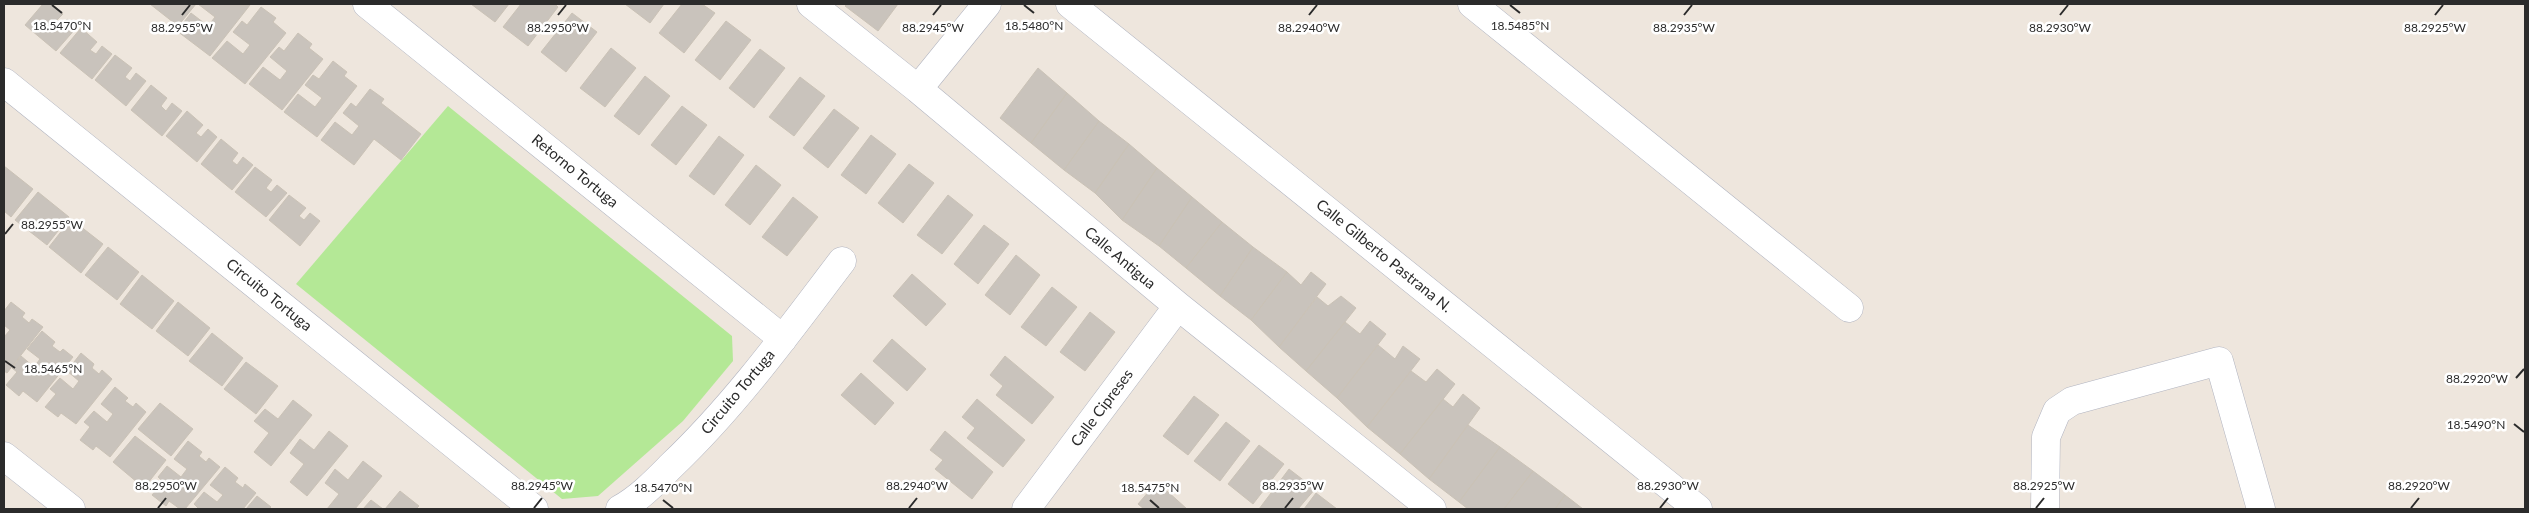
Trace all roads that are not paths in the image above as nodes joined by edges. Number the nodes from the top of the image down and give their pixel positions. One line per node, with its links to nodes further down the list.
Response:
1 (368, 4): 11 (street, Retorno Tortuga)
2 (811, 4): 7 (street, Calle Antigua)
3 (987, 4): 7 (street)
4 (1070, 4): 18 (street, Calle Gilberto Pastrana N.)
5 (1472, 4): 10 (street)
6 (4, 82): 14 (street, Circuito Tortuga)
7 (918, 89): 9 (street, Calle Antigua)
8 (842, 261): 11 (street, Circuito Tortuga)
9 (1178, 306): 16 (street, Calle Cipreses); 17 (street, Calle Antigua)
10 (1849, 308)
11 (783, 339): 15 (street, Circuito Tortuga)
12 (4, 456): 13 (street)
13 (71, 509)
14 (534, 509)
15 (620, 509)
16 (1026, 509)
17 (1432, 509)
18 (1698, 509)
19 (2045, 509): 20 (street)
20 (2261, 509)

